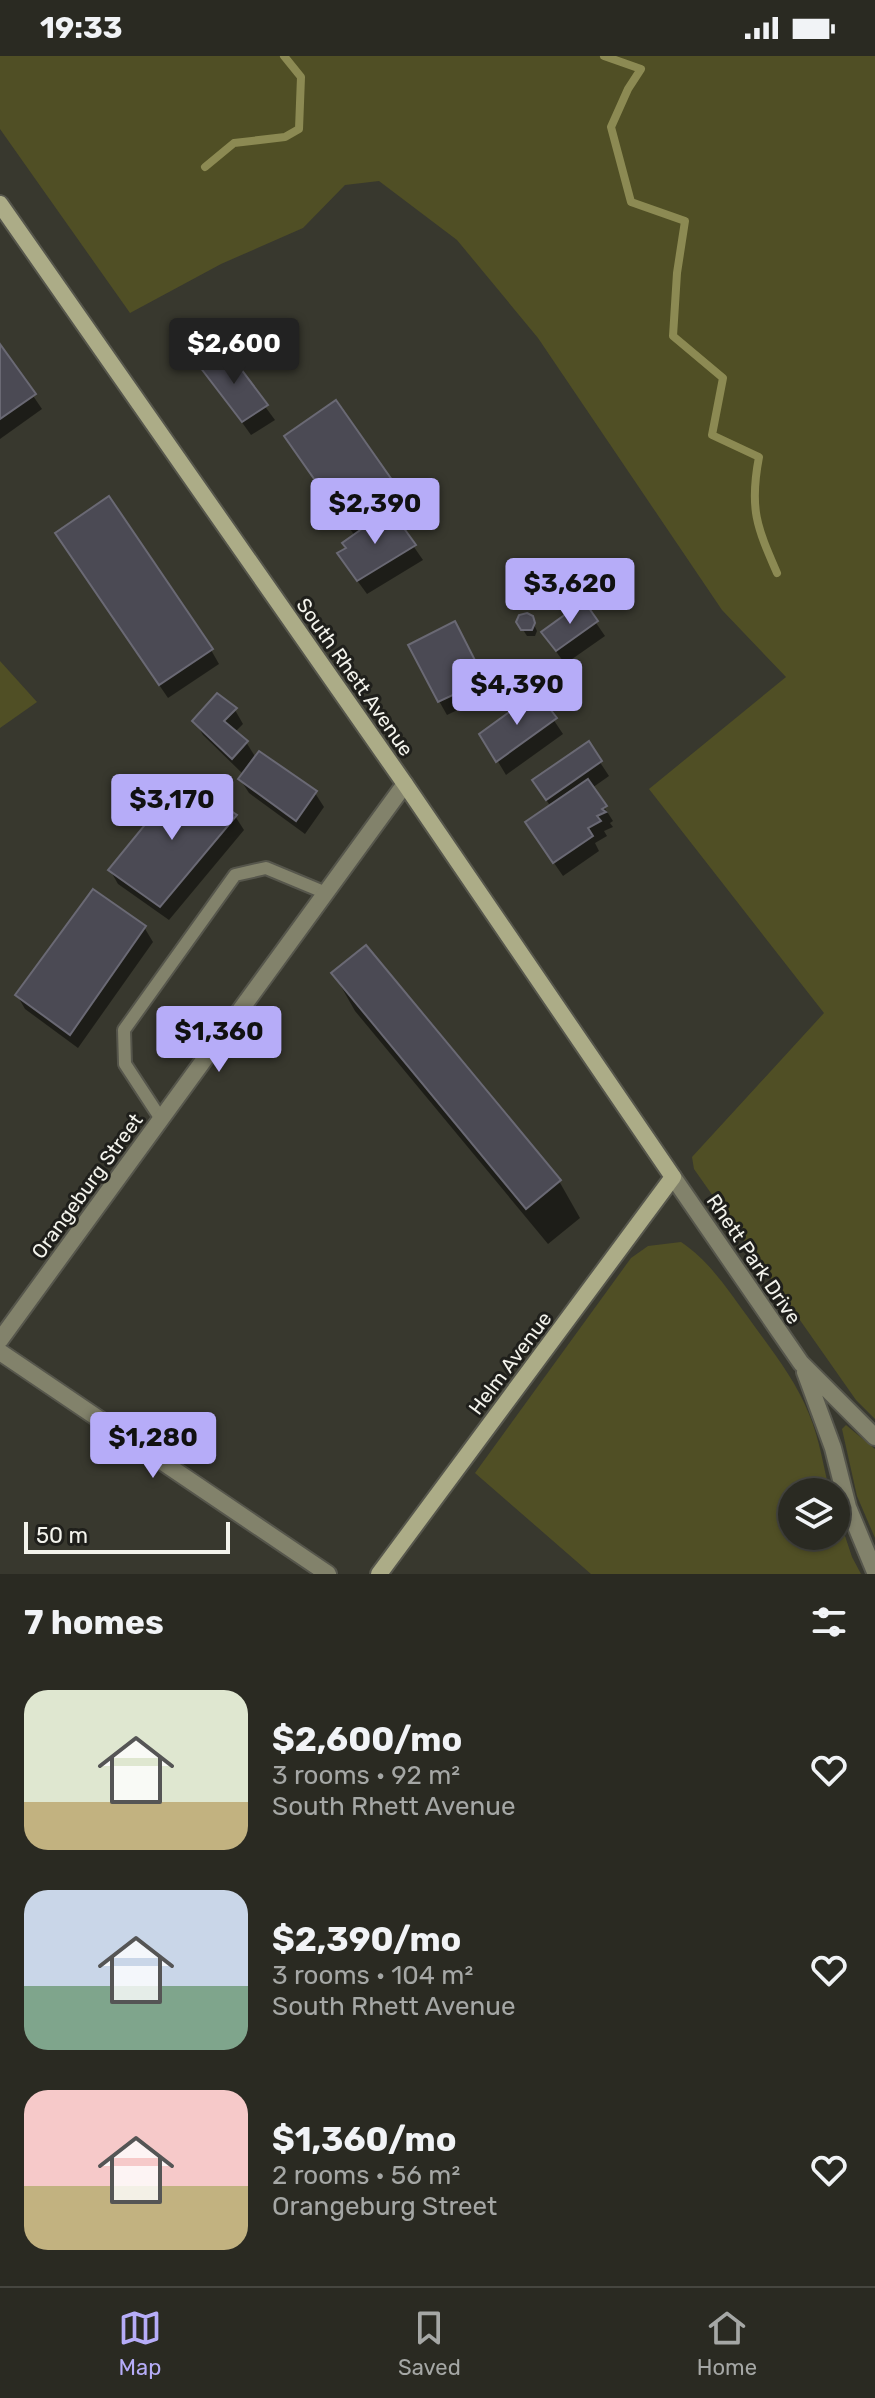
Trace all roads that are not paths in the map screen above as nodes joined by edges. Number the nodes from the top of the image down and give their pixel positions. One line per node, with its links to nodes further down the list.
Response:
1 (0, 204): 2 (street, South Rhett Avenue)
2 (405, 784): 3 (street, Orangeburg Street); 5 (street, South Rhett Avenue)
3 (326, 893): 4 (street, Orangeburg Street); 4 (lane)
4 (161, 1119): 6 (street, Orangeburg Street)
5 (673, 1177): 8 (street, Rhett Park Drive); 12 (street, Helm Avenue)
6 (0, 1340)
7 (0, 1352): 11 (street)
8 (801, 1363): 9 (street, Rhett Park Drive); 10 (street, Rhett Park Drive)
9 (875, 1437)
10 (875, 1572)
11 (328, 1574)
12 (379, 1574)

